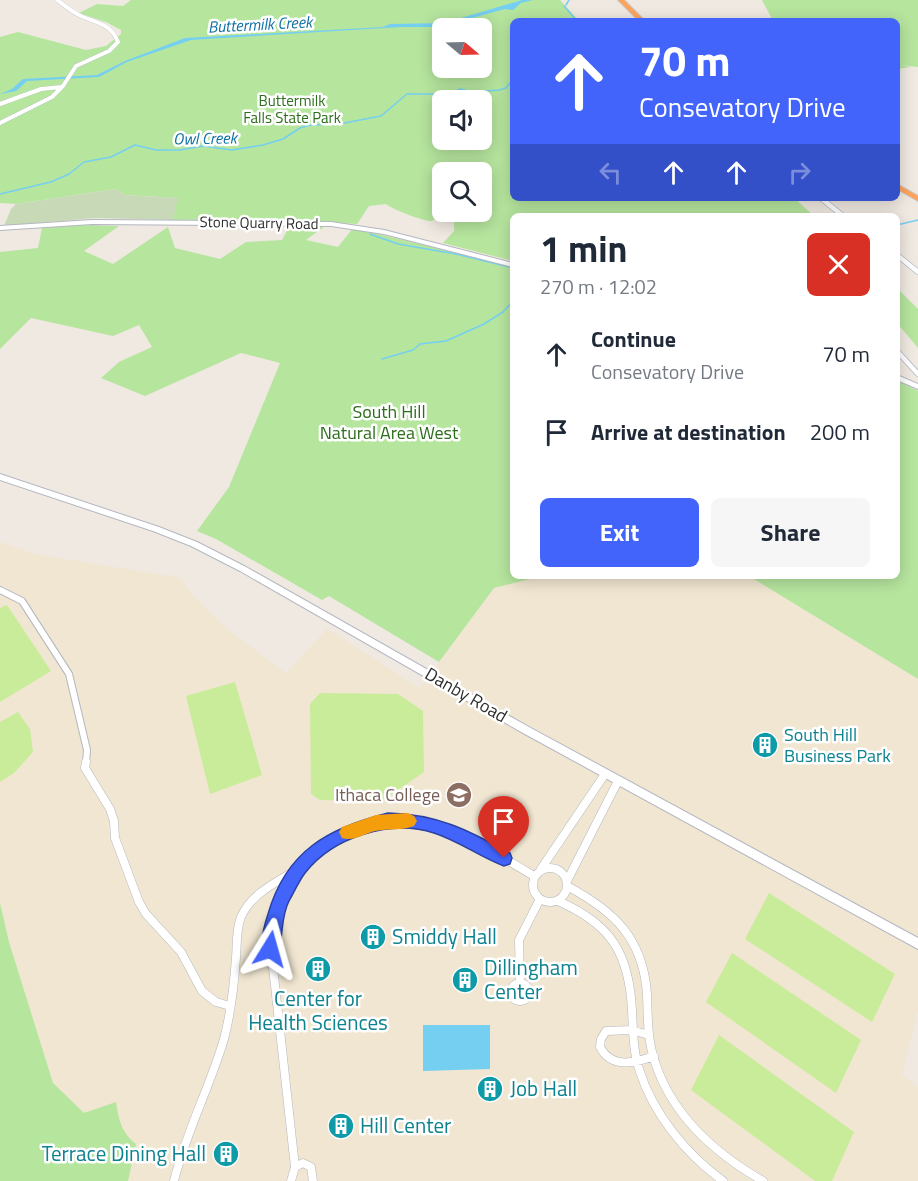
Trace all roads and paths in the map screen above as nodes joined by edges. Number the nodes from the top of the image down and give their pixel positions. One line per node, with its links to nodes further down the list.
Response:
1 (57, 0): 4 (street)
2 (621, 0): 3 (highway)
3 (639, 18)
4 (63, 87): 5 (street); 6 (street)
5 (0, 104)
6 (0, 123)
7 (900, 188): 8 (highway)
8 (918, 199)
9 (825, 201): 10 (street)
10 (839, 213)
11 (0, 228): 13 (main road, Stone Quarry Road)
12 (900, 257): 14 (street)
13 (510, 264)
14 (918, 272)
15 (900, 354): 16 (street)
16 (918, 374)
17 (900, 378): 18 (main road)
18 (918, 387)
19 (0, 477): 21 (main road, Danby Road)
20 (0, 591): 31 (street)
21 (605, 774): 22 (main road, Danby Road); 24 (street)
22 (618, 781): 26 (street); 29 (main road, Danby Road)
23 (299, 867): 25 (street); 31 (street); 36 (street)
24 (542, 869): 25 (street); 26 (street)
25 (534, 876): 27 (street)
26 (567, 884): 28 (street); 33 (street)
27 (540, 899): 28 (street); 30 (street)
28 (558, 901): 32 (street)
29 (918, 944)
30 (520, 983)
31 (230, 1006): 37 (street)
32 (631, 1030): 33 (street); 35 (street); 35 (street)
33 (649, 1035): 34 (street)
34 (654, 1056): 35 (street); 41 (street)
35 (638, 1062): 40 (street)
36 (295, 1167): 38 (street); 39 (street)
37 (174, 1181)
38 (291, 1181)
39 (313, 1181)
40 (723, 1181)
41 (763, 1181)

